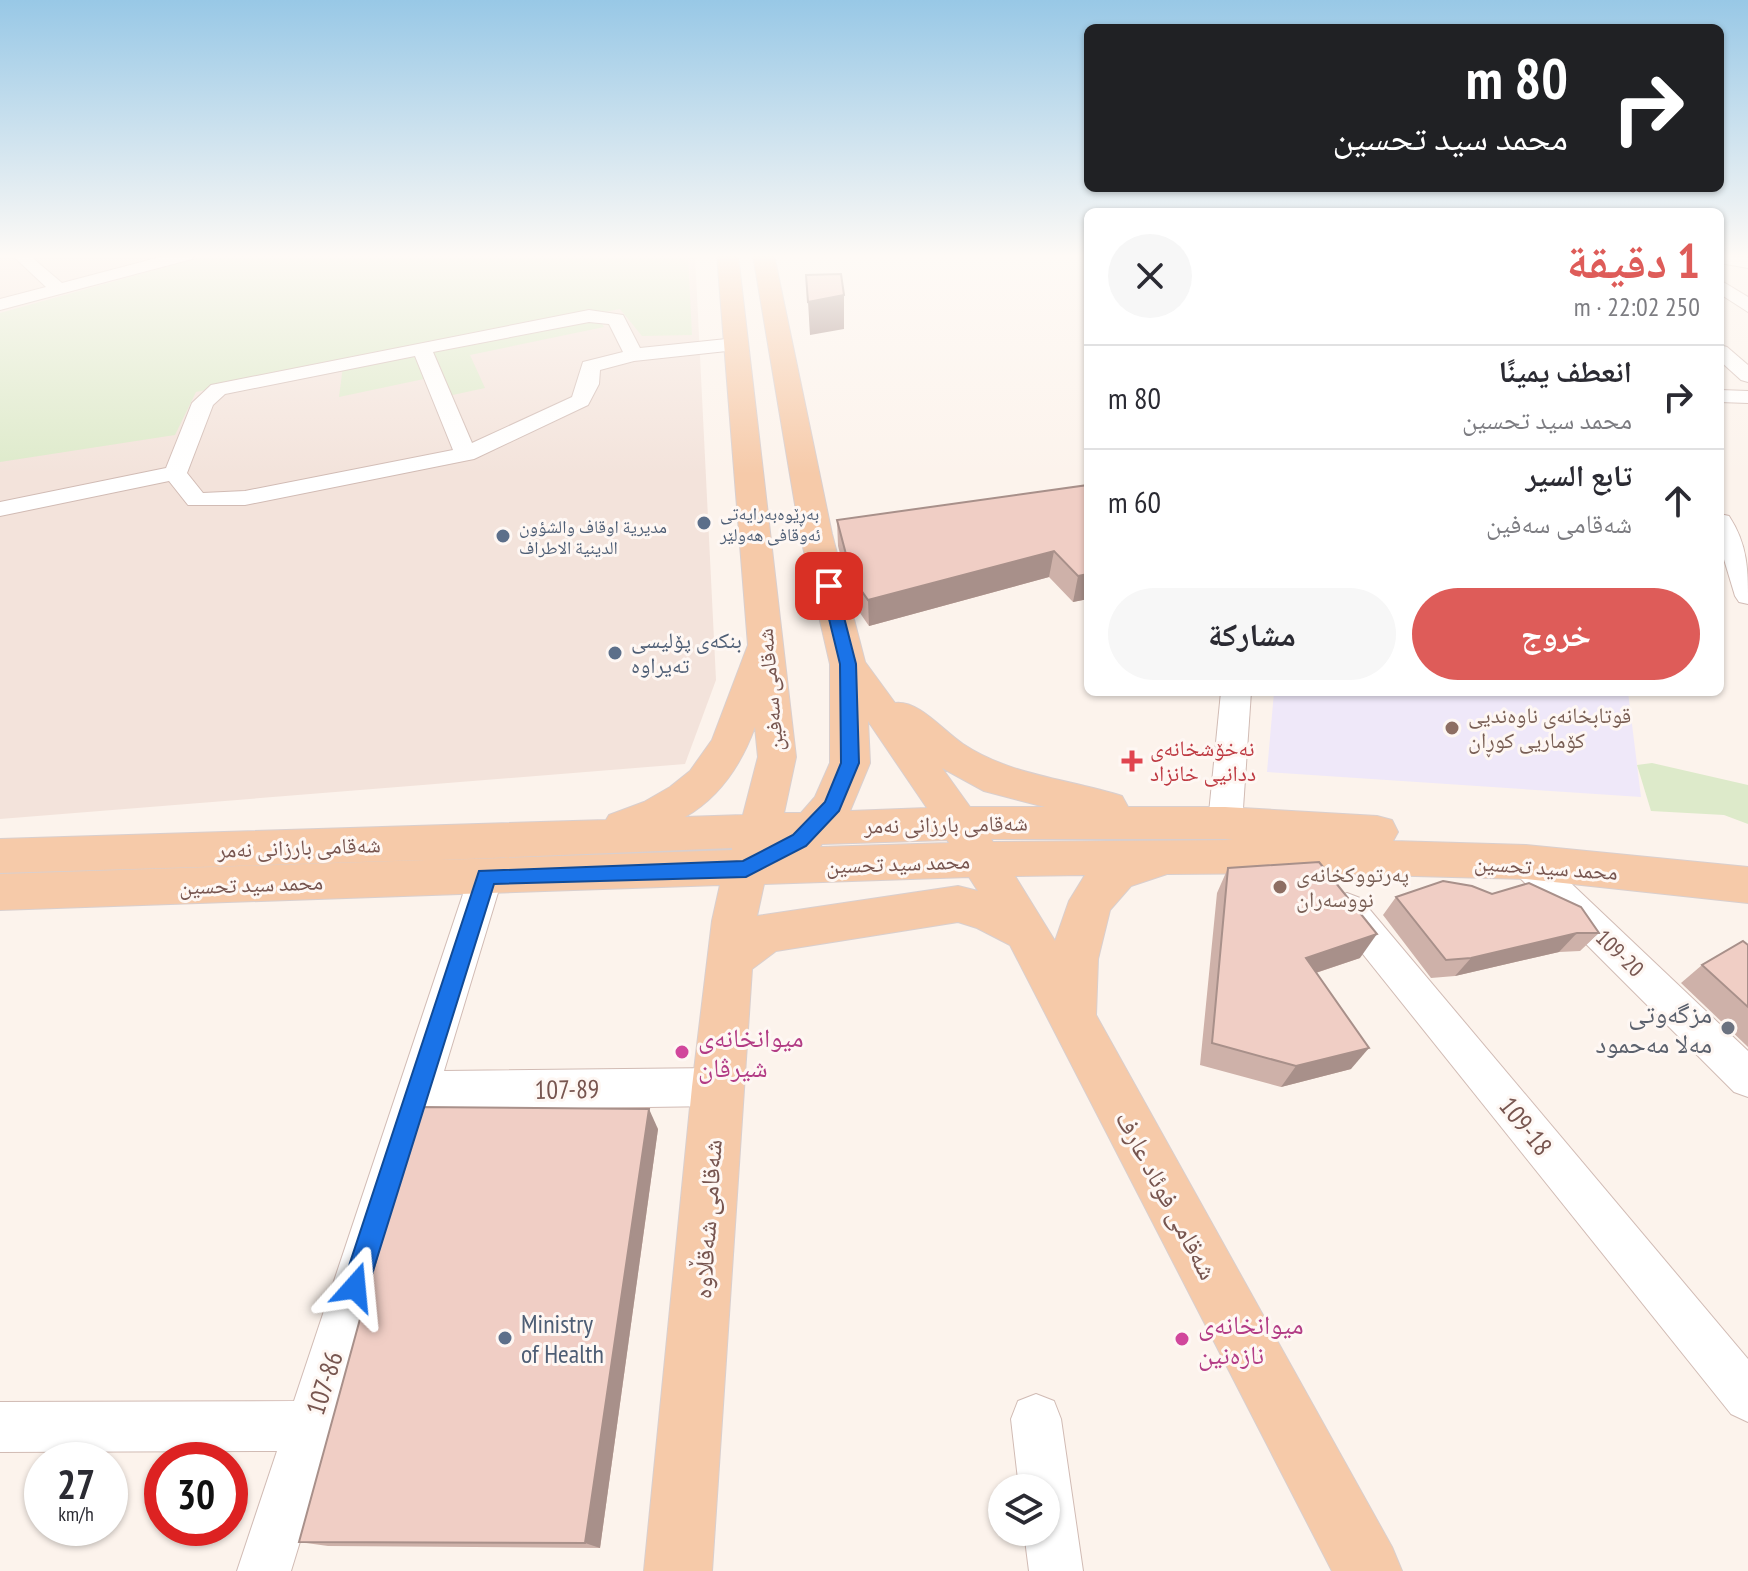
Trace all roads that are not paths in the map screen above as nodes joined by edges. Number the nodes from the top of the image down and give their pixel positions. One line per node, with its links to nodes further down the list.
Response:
1 (527, 328): 6 (street)
2 (621, 328): 7 (street)
3 (734, 328): 5 (main road, شەقامی سەفین)
4 (777, 328): 16 (main road)
5 (736, 344): 7 (street); 19 (main road, شەقامی سەفین)
6 (422, 349): 12 (street); 13 (street)
7 (634, 355): 12 (street)
8 (1724, 355): 9 (street)
9 (1748, 376)
10 (1724, 396): 11 (street)
11 (1748, 397)
12 (466, 454): 13 (street)
13 (175, 473): 14 (street)
14 (0, 509)
15 (847, 530): 16 (street)
16 (816, 534): 20 (main road)
17 (1733, 535): 18 (street)
18 (1748, 596)
19 (766, 638): 22 (main road, شەقامی سەفین); 25 (main road)
20 (848, 664): 24 (main road); 26 (main road); 27 (main road)
21 (1236, 696): 23 (street)
22 (777, 757): 24 (main road); 28 (main road, شەقامی سەفین)
23 (1225, 823): 26 (main road); 31 (main road)
24 (815, 827): 27 (main road, شەقامی بارزانی نەمر); 28 (main road, شەقامی بارزانی نەمر)
25 (591, 837): 28 (main road, شەقامی بارزانی نەمر); 29 (main road, شەقامی بارزانی نەمر)
26 (1170, 840): 27 (main road, محمد سید تحسین); 30 (main road, محمد سید تحسین); 38 (main road)
27 (957, 848): 28 (main road, محمد سید تحسین); 36 (main road, شەقامی فوئاد عارف)
28 (753, 849): 33 (main road, محمد سید تحسین); 37 (main road, شەقامی شەقڵاوە)
29 (0, 856)
30 (1304, 856): 32 (main road, محمد سید تحسین); 42 (street, 109-18)
31 (1748, 857)
32 (1526, 862): 34 (main road, محمد سید تحسین); 39 (street, 109-20)
33 (486, 876): 35 (main road, محمد سید تحسین); 41 (street, 107-86)
34 (1748, 885)
35 (0, 892)
36 (1026, 931): 37 (main road); 38 (main road, شەقامی فوئاد عارف)
37 (730, 959): 40 (main road, شەقامی شەقڵاوە)
38 (1072, 1016): 51 (main road, شەقامی فوئاد عارف)
39 (1748, 1078)
40 (717, 1087): 41 (street, 107-89); 49 (main road, شەقامی شەقڵاوە)
41 (418, 1091): 44 (street, 107-86)
42 (1748, 1397)
43 (1036, 1419): 46 (street)
44 (310, 1426): 45 (street); 48 (street, 107-86)
45 (0, 1427)
46 (1043, 1474)
47 (1053, 1546): 50 (street)
48 (264, 1571)
49 (678, 1571)
50 (1056, 1571)
51 (1368, 1571)

